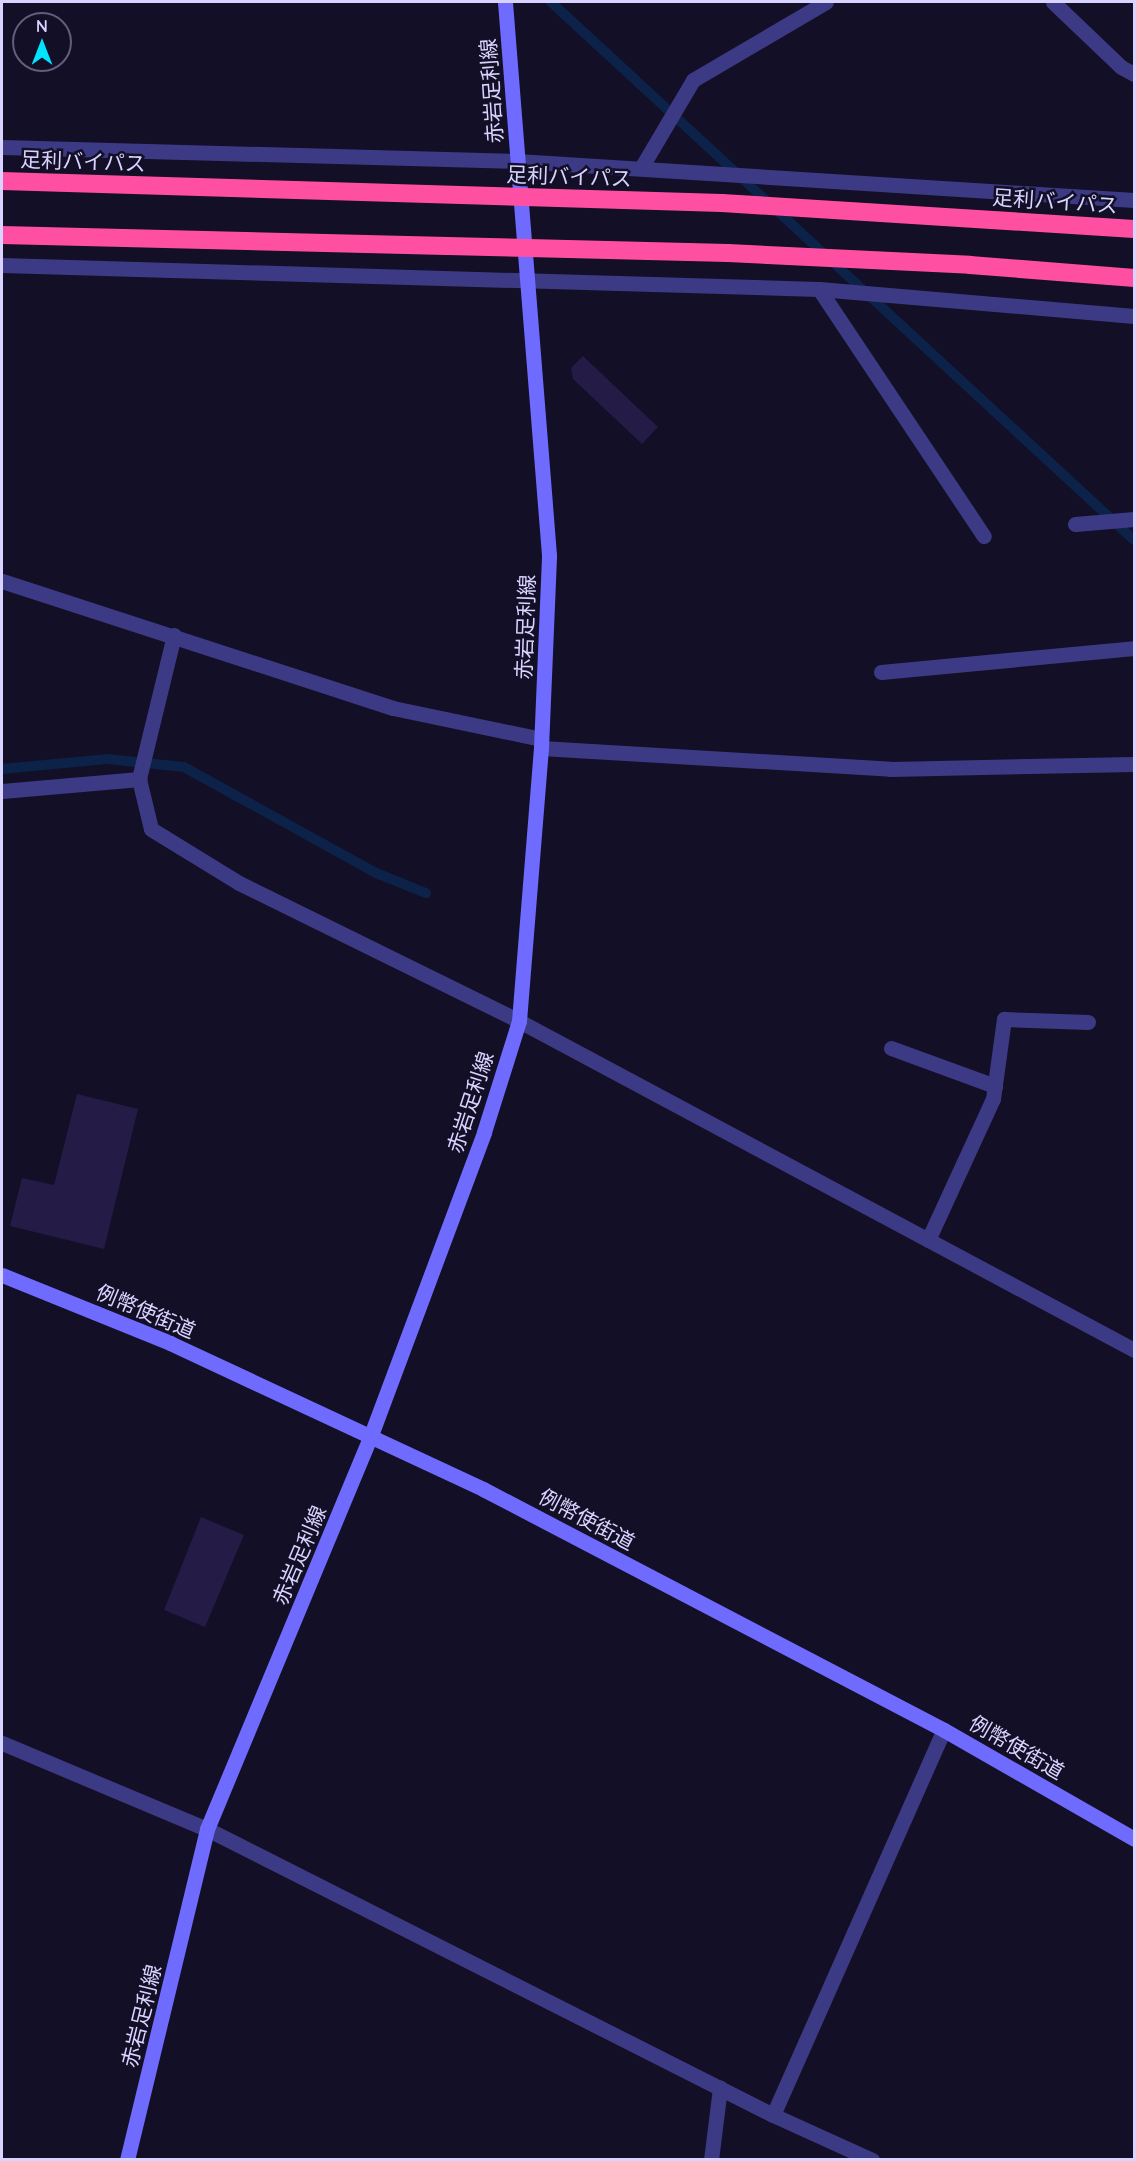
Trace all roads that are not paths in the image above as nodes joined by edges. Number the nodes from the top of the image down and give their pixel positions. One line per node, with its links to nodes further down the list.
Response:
1 (505, 2): 6 (main road, 赤岩足利線)
2 (826, 2): 7 (street)
3 (1053, 2): 4 (street)
4 (1134, 74)
5 (2, 147): 6 (street)
6 (517, 161): 7 (street); 14 (main road, 赤岩足利線)
7 (641, 168): 9 (street)
8 (2, 181): 10 (highway, 足利バイパス, bridge)
9 (1134, 200)
10 (1134, 229)
11 (2, 235): 13 (highway, bridge)
12 (2, 265): 14 (street)
13 (1134, 278)
14 (525, 279): 15 (street); 24 (main road, 赤岩足利線)
15 (819, 289): 16 (street); 19 (street)
16 (1134, 316)
17 (1134, 519): 18 (street)
18 (1075, 524)
19 (984, 536)
20 (2, 581): 21 (street)
21 (174, 635): 24 (street); 26 (street)
22 (1134, 648): 23 (street)
23 (881, 672)
24 (541, 743): 25 (street); 28 (main road, 赤岩足利線)
25 (1134, 764)
26 (139, 779): 27 (street); 28 (street)
27 (2, 791)
28 (519, 1021): 32 (street); 35 (main road, 赤岩足利線)
29 (1088, 1022): 31 (street)
30 (891, 1048): 31 (street)
31 (995, 1086): 32 (street)
32 (928, 1240): 34 (street)
33 (2, 1275): 35 (main road, 例幣使街道)
34 (1134, 1350)
35 (371, 1435): 36 (main road, 例幣使街道); 38 (main road, 赤岩足利線)
36 (944, 1730): 39 (main road, 例幣使街道); 41 (street)
37 (2, 1743): 38 (street)
38 (207, 1829): 40 (street); 42 (main road, 赤岩足利線)
39 (1134, 1839)
40 (720, 2088): 41 (street); 43 (street)
41 (773, 2115): 44 (street)
42 (127, 2160)
43 (711, 2160)
44 (872, 2160)

